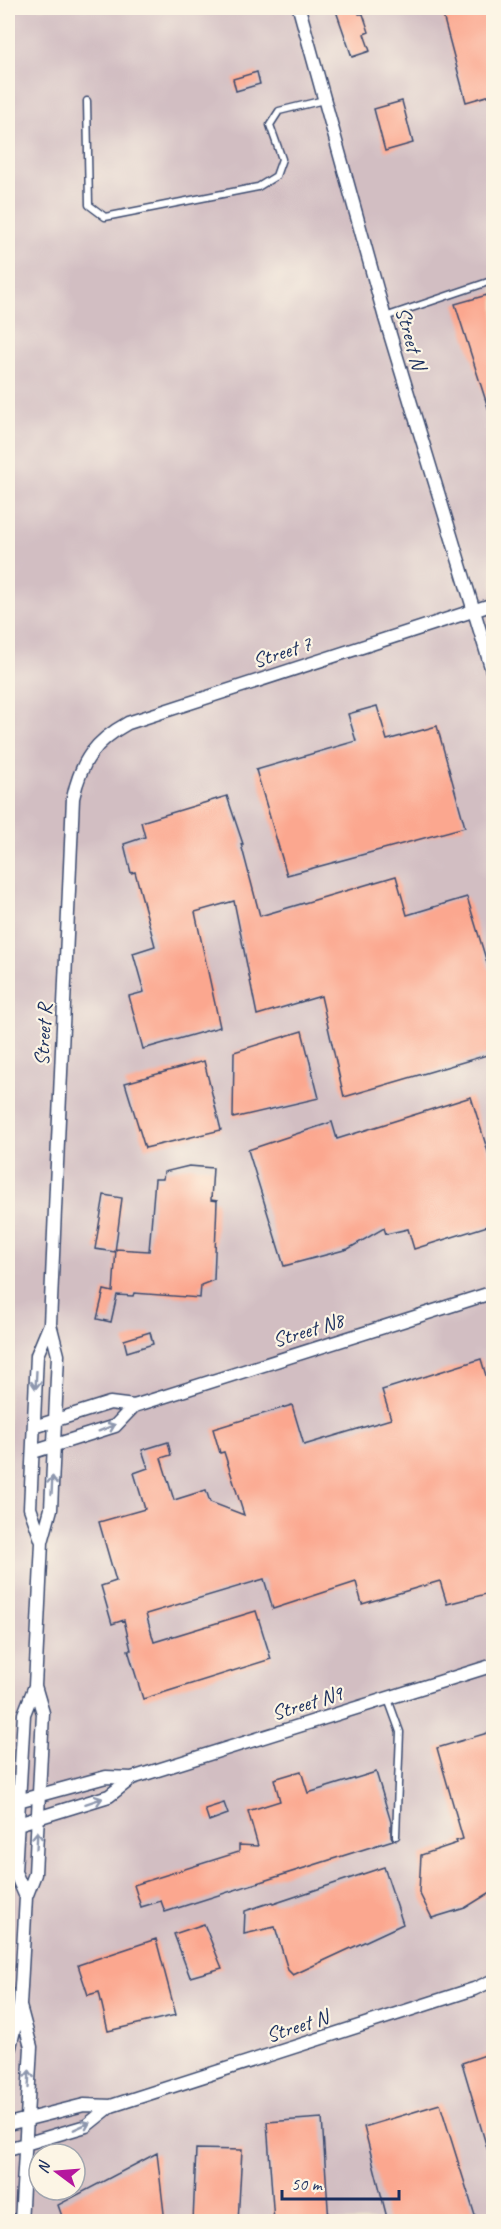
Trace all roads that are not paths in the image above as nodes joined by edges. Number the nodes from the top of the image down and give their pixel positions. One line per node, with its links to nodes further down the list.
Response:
1 (299, 8): 2 (street, Street N)
2 (325, 100): 3 (lane); 5 (street, Street N)
3 (87, 101)
4 (494, 280): 5 (lane)
5 (385, 318): 7 (street, Street N)
6 (494, 604): 7 (street, Street 7)
7 (472, 610): 8 (street, Street N); 9 (street, Street 7)
8 (494, 677)
9 (91, 752): 11 (street, Street R)
10 (494, 1292): 12 (street, Street N8)
11 (50, 1324): 13 (street, Street R); 14 (street, Street R, one-way to 14)
12 (134, 1406): 13 (street, Street N8); 15 (street, Street N8, one-way to 12)
13 (55, 1419): 14 (street, Street N8); 15 (street, Street R)
14 (34, 1427): 16 (street, Street R)
15 (54, 1447): 16 (street, Street N8); 17 (street, Street R, one-way to 15)
16 (33, 1452): 17 (street, Street R)
17 (42, 1542): 19 (street, Street R)
18 (494, 1665): 20 (street, Street N9)
19 (35, 1686): 22 (street, Street R); 23 (street, Street R)
20 (388, 1698): 21 (street, Street N9); 26 (lane)
21 (132, 1778): 22 (street, Street N9); 24 (street, Street N9, one-way to 21)
22 (39, 1795): 23 (street, Street N9); 24 (street, Street R)
23 (18, 1801): 25 (street, Street R)
24 (38, 1819): 25 (street, Street N9); 27 (street, Street R, one-way to 24)
25 (18, 1824): 27 (street, Street R)
26 (396, 1836)
27 (26, 1897): 29 (street, Street R)
28 (494, 1980): 31 (street, Street N)
29 (20, 2005): 30 (street, Street R); 32 (street, Street R, one-way to 29)
30 (8, 2055)
31 (111, 2106): 32 (street, Street N); 35 (street, Street N, one-way to 31)
32 (27, 2119): 33 (street, Street N); 34 (street, Street R)
33 (8, 2124)
34 (27, 2142)
35 (30, 2142)
36 (27, 2143): 37 (street, Street N); 38 (street, Street R)
37 (8, 2149)
38 (21, 2222)

